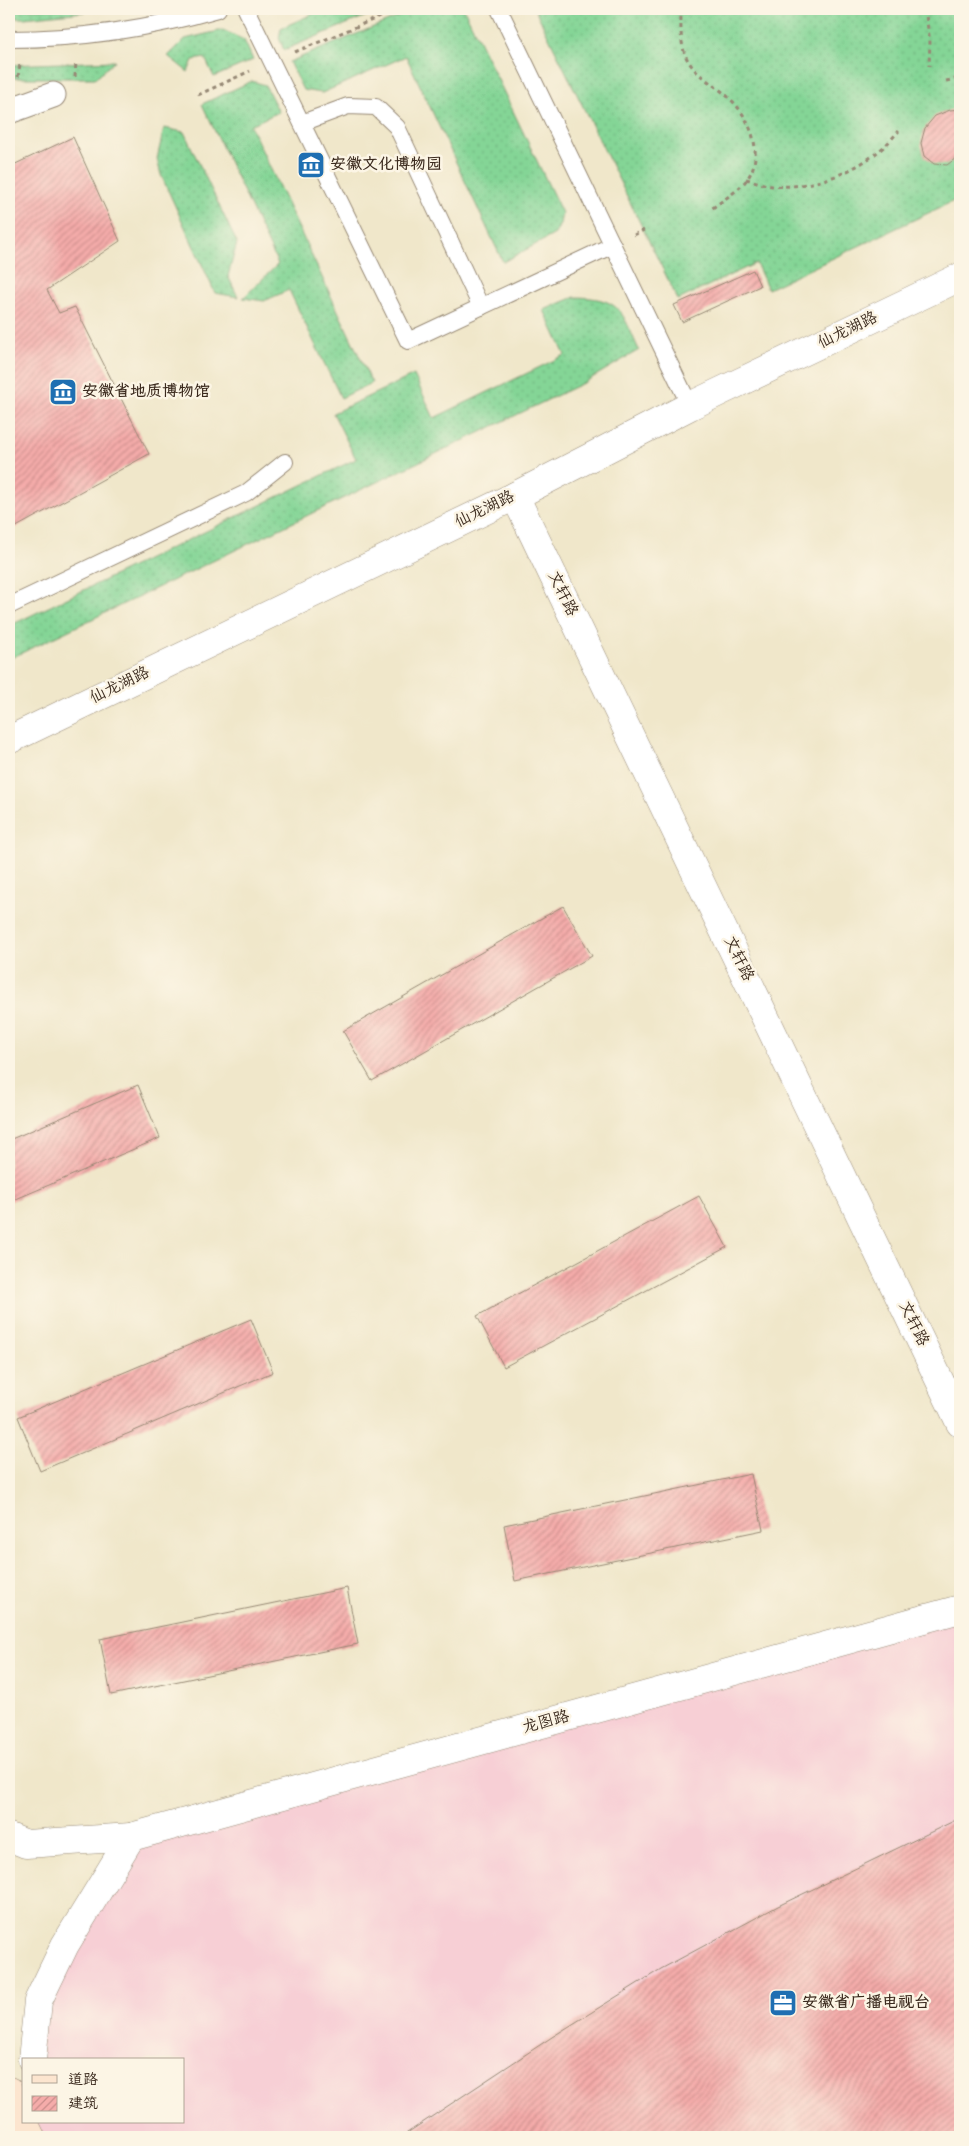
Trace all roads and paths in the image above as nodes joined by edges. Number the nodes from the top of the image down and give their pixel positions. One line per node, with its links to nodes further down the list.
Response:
1 (218, 9): 7 (lane)
2 (246, 9): 8 (lane)
3 (399, 9): 8 (path)
4 (499, 9): 19 (lane)
5 (681, 9): 17 (path)
6 (925, 9): 9 (path)
7 (9, 39)
8 (272, 62): 13 (path); 15 (lane)
9 (929, 66)
10 (960, 78): 11 (path)
11 (946, 81)
12 (53, 95): 14 (street)
13 (198, 95)
14 (9, 111)
15 (302, 123): 21 (lane); 21 (lane)
16 (899, 131): 17 (path)
17 (746, 179): 18 (path)
18 (710, 210)
19 (613, 245): 21 (lane); 22 (lane)
20 (960, 277): 22 (street, 仙龙湖路)
21 (481, 307)
22 (690, 406): 24 (street, 仙龙湖路)
23 (285, 462): 25 (lane)
24 (515, 496): 26 (street, 仙龙湖路); 27 (street, 文轩路)
25 (9, 606)
26 (9, 740)
27 (960, 1422)
28 (960, 1609): 30 (street, 龙图路)
29 (9, 1837): 30 (street, 龙图路)
30 (131, 1837): 31 (street)
31 (32, 2058)
32 (9, 2091): 33 (main road)
33 (22, 2118)

